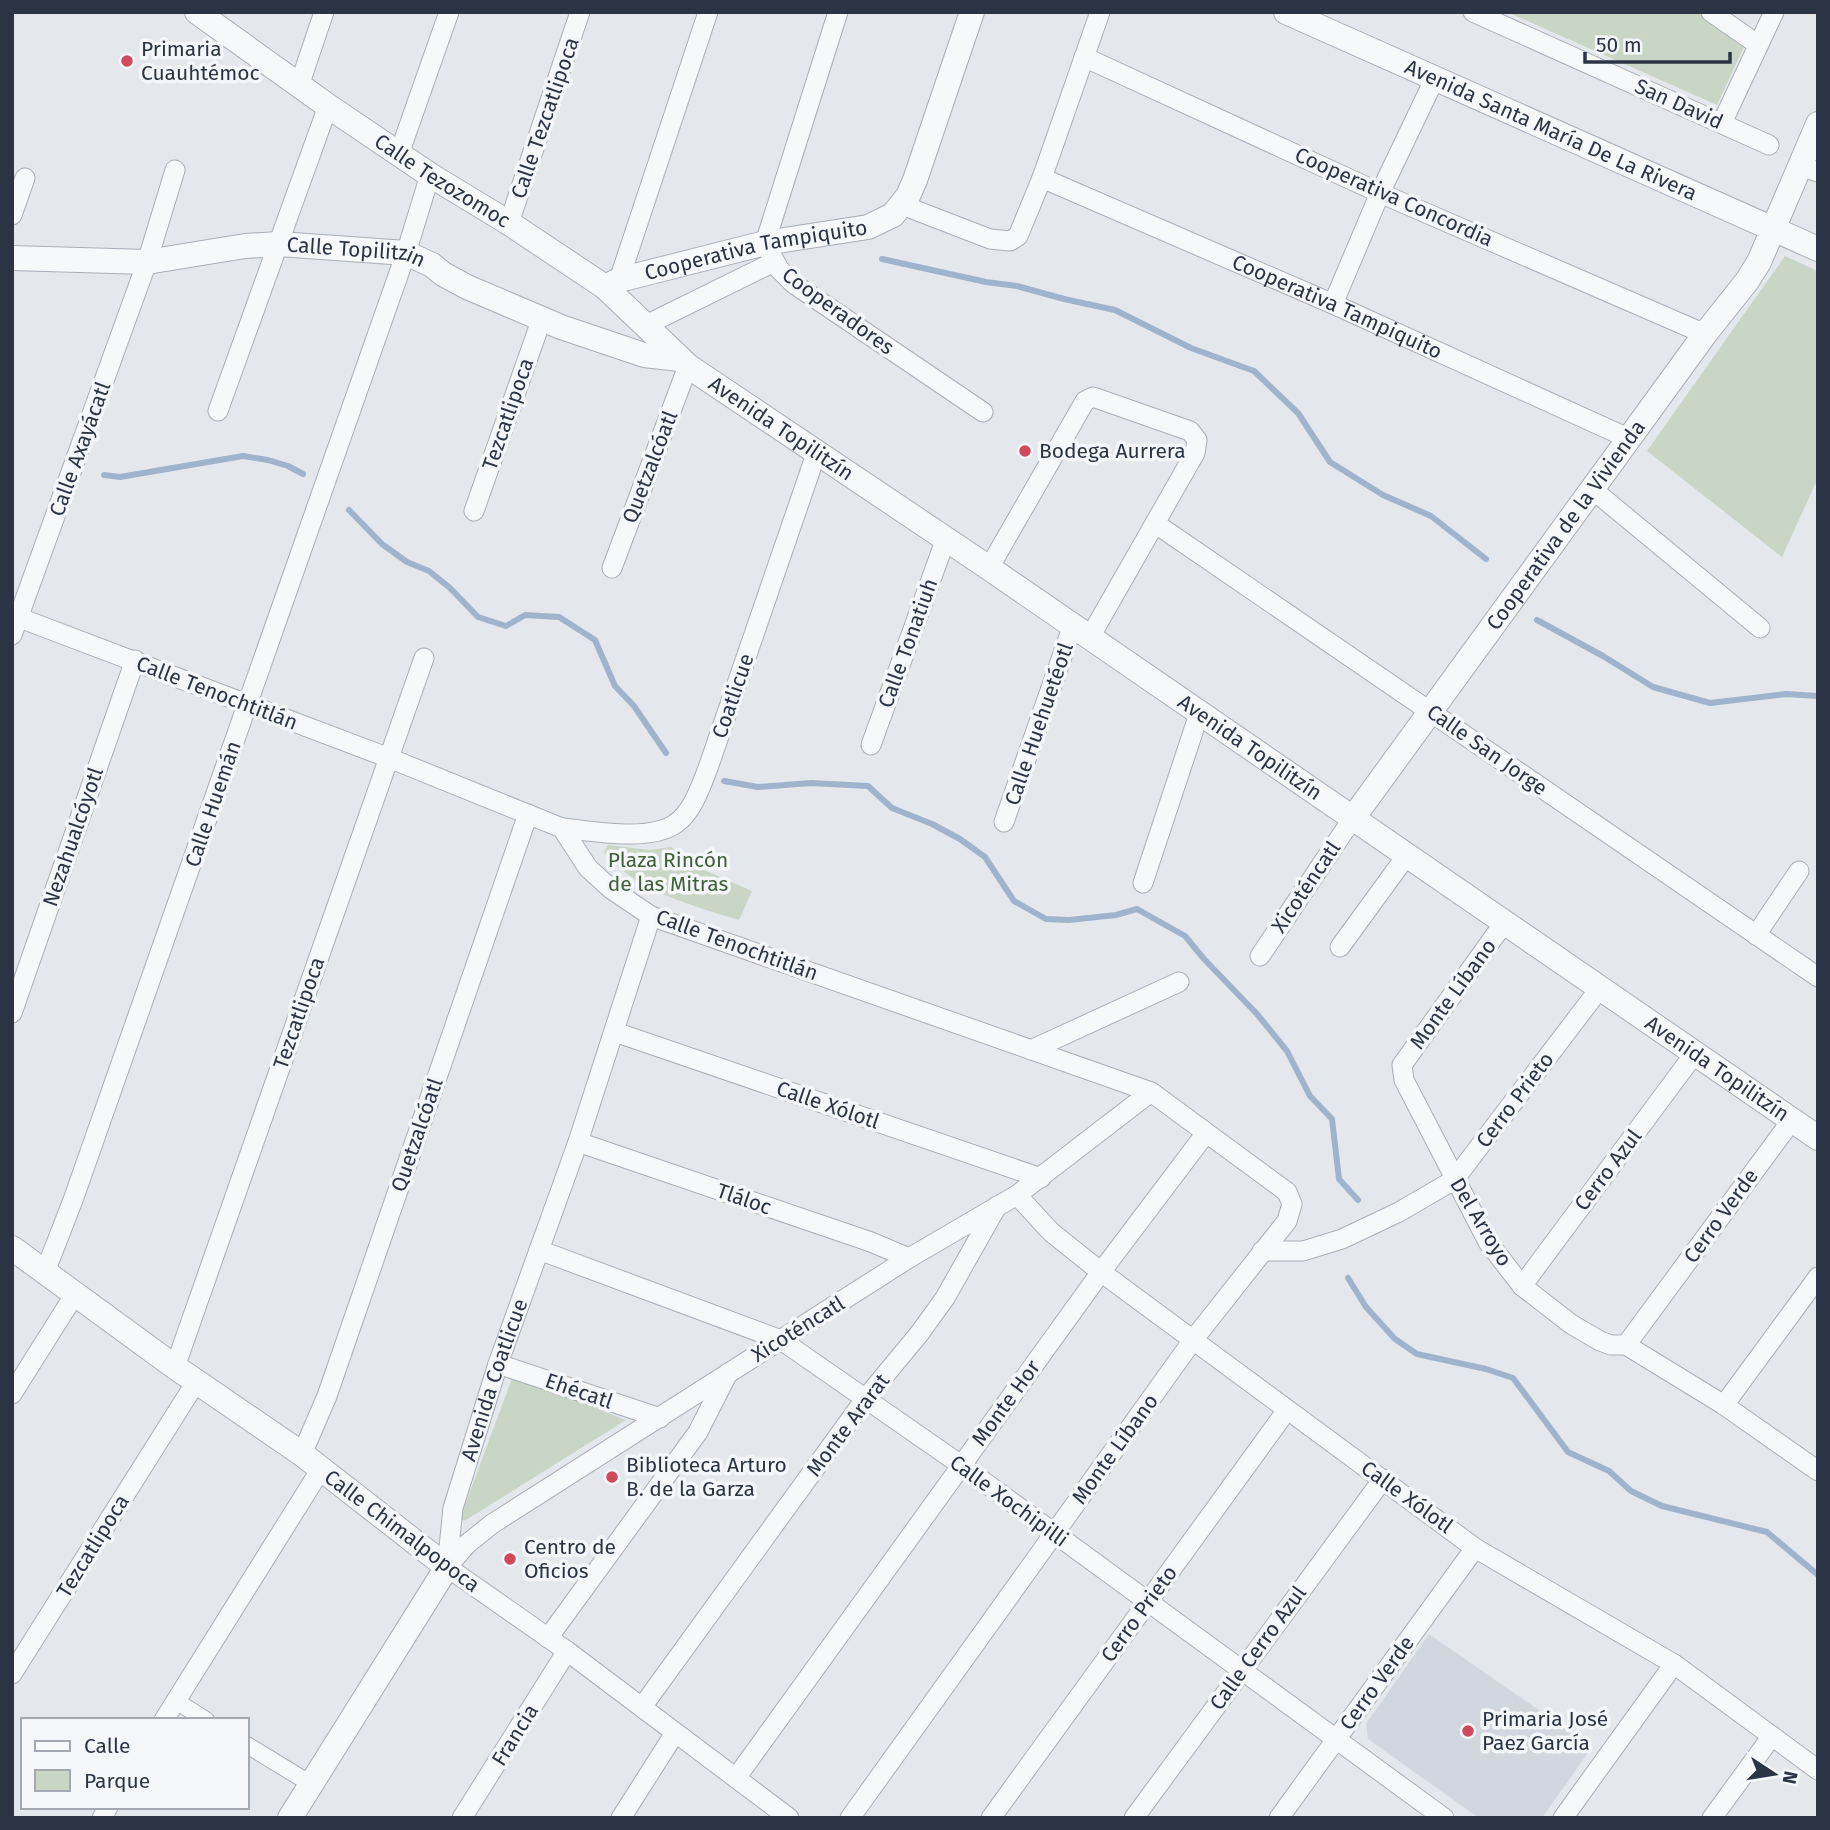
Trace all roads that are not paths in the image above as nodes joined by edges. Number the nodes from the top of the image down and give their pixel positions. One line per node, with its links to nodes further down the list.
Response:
1 (197, 12): 16 (street, Calle Tezozomoc)
2 (324, 12): 16 (street)
3 (449, 12): 21 (street)
4 (580, 12): 30 (street, Calle Tezcatlipoca)
5 (708, 12): 38 (street)
6 (838, 12): 35 (street)
7 (972, 12): 28 (street)
8 (1100, 12): 14 (street)
9 (1286, 12): 15 (street, Avenida Santa María De La Rivera)
10 (1474, 12): 18 (street, San David)
11 (1711, 12): 13 (street)
12 (1774, 12): 13 (street)
13 (1757, 44): 18 (street)
14 (1084, 57): 26 (street); 27 (street, Cooperativa Concordia)
15 (1434, 78): 27 (street); 31 (street, Avenida Santa María De La Rivera)
16 (299, 86): 17 (street, Calle Tezozomoc)
17 (328, 106): 21 (street, Calle Tezozomoc); 32 (street)
18 (1722, 123): 20 (street, San David)
19 (1818, 124): 22 (street, Cooperativa de la Vivienda)
20 (1769, 145)
21 (399, 154): 24 (street, Calle Tezozomoc)
22 (1809, 169): 31 (street, Cooperativa de la Vivienda)
23 (175, 170): 37 (street, Calle Axayácatl)
24 (430, 175): 30 (street, Calle Tezozomoc); 34 (street, Calle Huemán)
25 (25, 178): 29 (street)
26 (1042, 178): 28 (street); 39 (street, Cooperativa Tampiquito)
27 (1380, 193): 39 (street); 42 (street, Cooperativa Concordia)
28 (902, 205): 35 (street, Cooperativa Tampiquito)
29 (12, 215)
30 (509, 223): 38 (street, Calle Tezozomoc)
31 (1774, 229): 33 (street, Avenida Santa María De La Rivera); 42 (street, Cooperativa de la Vivienda)
32 (279, 244): 34 (street, Calle Topilitzin); 37 (street, Calle Topilitzin); 44 (street)
33 (1818, 249)
34 (406, 253): 40 (street, Calle Topilitzin); 59 (street, Calle Huemán)
35 (769, 253): 38 (street, Cooperativa Tampiquito); 41 (street, Cooperativa Tampiquito); 45 (street, Cooperadores)
36 (12, 258): 37 (street, Calle Topilitzin)
37 (147, 262): 54 (street, Calle Axayácatl)
38 (612, 283): 41 (street, Calle Tezozomoc)
39 (1333, 304): 46 (street, Cooperativa Tampiquito)
40 (542, 317): 43 (street, Calle Topilitzin); 49 (street, Tezcatlipoca)
41 (646, 324): 43 (street, Calle Tezozomoc)
42 (1705, 334): 46 (street, Cooperativa de la Vivienda)
43 (684, 363): 47 (street, Avenida Topilitzín); 52 (street, Quetzalcóatl)
44 (219, 411)
45 (983, 412)
46 (1630, 439): 48 (street, Cooperativa de la Vivienda)
47 (816, 454): 51 (street, Avenida Topilitzín); 67 (street, Coatlicue)
48 (1592, 489): 55 (street); 60 (street, Cooperativa de la Vivienda)
49 (474, 511)
50 (1156, 524): 53 (street, Calle Huehuetéotl); 56 (street, Calle Huehuetéotl); 60 (street, Calle San Jorge)
51 (945, 541): 53 (street, Avenida Topilitzín); 62 (street, Calle Tonatiuh)
52 (612, 568)
53 (989, 568): 56 (street, Avenida Topilitzín)
54 (14, 622): 58 (street, Calle Tenochtitlán)
55 (1760, 628)
56 (1082, 631): 61 (street, Avenida Topilitzín); 66 (street, Calle Huehuetéotl)
57 (424, 658): 63 (street, Tezcatlipoca)
58 (135, 660): 59 (street, Calle Tenochtitlán); 79 (street, Nezahualcóyotl)
59 (248, 705): 63 (street, Calle Tenochtitlán); 98 (street, Calle Huemán)
60 (1430, 710): 65 (street, Cooperativa de la Vivienda); 73 (street, Calle San Jorge)
61 (1199, 714): 65 (street, Avenida Topilitzín); 70 (street)
62 (871, 745)
63 (389, 758): 64 (street, Calle Tenochtitlán); 107 (street, Tezcatlipoca)
64 (528, 814): 67 (street, Calle Tenochtitlán); 115 (street, Quetzalcóatl)
65 (1353, 818): 68 (street, Avenida Topilitzín); 75 (street, Xicoténcatl)
66 (1004, 822)
67 (562, 828): 71 (street, Calle Tenochtitlán)
68 (1407, 855): 72 (street, Avenida Topilitzín); 74 (street)
69 (1799, 872): 73 (street)
70 (1143, 883)
71 (651, 916): 80 (street, Avenida Coatlicue); 81 (street, Calle Tenochtitlán)
72 (1504, 923): 78 (street, Avenida Topilitzín); 83 (street, Monte Líbano)
73 (1756, 935): 76 (street, Calle San Jorge)
74 (1340, 947)
75 (1260, 956)
76 (1818, 977)
77 (1179, 982): 81 (street)
78 (1600, 988): 82 (street, Avenida Topilitzín); 90 (street, Cerro Prieto)
79 (12, 1013)
80 (615, 1032): 88 (street, Avenida Coatlicue); 89 (street, Calle Xólotl)
81 (1031, 1050): 84 (street, Calle Tenochtitlán)
82 (1695, 1053): 85 (street, Avenida Topilitzín); 101 (street, Cerro Azul)
83 (1402, 1065): 90 (street, Del Arroyo)
84 (1151, 1092): 86 (street, Calle Tenochtitlán); 89 (street, Xicoténcatl)
85 (1792, 1120): 87 (street, Avenida Topilitzín); 105 (street, Cerro Verde)
86 (1206, 1133): 93 (street, Calle Tenochtitlán); 99 (street, Monte Hor)
87 (1818, 1138)
88 (578, 1142): 95 (street, Avenida Coatlicue); 97 (street, Tláloc)
89 (1041, 1178): 91 (street, Xicoténcatl)
90 (1454, 1180): 96 (street, Cerro Prieto); 101 (street, Del Arroyo)
91 (1017, 1195): 92 (street, Xicoténcatl); 99 (street, Calle Xólotl)
92 (998, 1205): 97 (street, Xicoténcatl); 111 (street, Monte Ararat)
93 (1287, 1221): 96 (street, Monte Líbano)
94 (12, 1248): 98 (street, Calle Chimalpopoca)
95 (539, 1250): 103 (street, Calle Xochipilli); 106 (street, Avenida Coatlicue)
96 (1262, 1251): 104 (street, Monte Líbano)
97 (909, 1258): 103 (street, Xicoténcatl)
98 (45, 1272): 102 (street, Calle Chimalpopoca)
99 (1101, 1272): 104 (street, Calle Xólotl); 116 (street, Monte Hor)
100 (1818, 1277): 112 (street)
101 (1522, 1286): 105 (street, Del Arroyo)
102 (75, 1294): 107 (street, Calle Chimalpopoca); 110 (street)
103 (781, 1340): 108 (street, Xicoténcatl); 111 (street, Calle Xochipilli)
104 (1193, 1340): 113 (street, Calle Xólotl); 119 (street, Monte Líbano)
105 (1626, 1345): 112 (street, Del Arroyo)
106 (498, 1364): 114 (street, Ehécatl); 121 (street, Avenida Coatlicue)
107 (175, 1367): 109 (street, Calle Chimalpopoca)
108 (729, 1372): 114 (street, Xicoténcatl); 123 (street)
109 (196, 1382): 115 (street, Calle Chimalpopoca); 127 (street, Tezcatlipoca)
110 (12, 1394)
111 (866, 1398): 116 (street, Calle Xochipilli); 129 (street, Monte Ararat)
112 (1724, 1405): 117 (street, Del Arroyo)
113 (1287, 1410): 118 (street, Calle Xólotl); 122 (street, Cerro Prieto)
114 (660, 1418): 121 (street, Xicoténcatl)
115 (311, 1462): 121 (street, Calle Chimalpopoca); 128 (street, Quetzalcóatl)
116 (961, 1465): 119 (street, Calle Xochipilli); 137 (street, Monte Hor)
117 (1818, 1471)
118 (1383, 1479): 120 (street, Calle Xólotl); 126 (street, Calle Cerro Azul)
119 (1054, 1534): 122 (street, Calle Xochipilli); 144 (street, Monte Líbano)
120 (1475, 1548): 125 (street, Calle Xólotl); 134 (street, Cerro Verde)
121 (447, 1567): 123 (street, Calle Chimalpopoca); 138 (street, Avenida Coatlicue)
122 (1148, 1601): 126 (street, Calle Xochipilli); 145 (street, Cerro Prieto)
123 (548, 1638): 124 (street, Calle Chimalpopoca)
124 (567, 1651): 129 (street, Calle Chimalpopoca); 142 (street, Francia)
125 (1674, 1664): 133 (street, Calle Xólotl); 148 (street)
126 (1242, 1669): 134 (street, Calle Xochipilli); 146 (street, Calle Cerro Azul)
127 (12, 1674)
128 (176, 1701): 130 (street, Quetzalcóatl); 131 (street)
129 (642, 1707): 132 (street, Calle Chimalpopoca)
130 (165, 1718)
131 (203, 1718)
132 (675, 1733): 137 (street, Calle Chimalpopoca); 143 (street)
133 (1772, 1736): 136 (street, Calle Xólotl); 149 (street)
134 (1336, 1738): 139 (street, Calle Xochipilli); 147 (street, Cerro Verde)
135 (248, 1746): 138 (street)
136 (1818, 1770)
137 (736, 1777): 140 (street, Calle Chimalpopoca)
138 (311, 1784): 141 (street, Avenida Coatlicue)
139 (1432, 1814)
140 (782, 1816)
141 (290, 1818)
142 (462, 1818)
143 (621, 1818)
144 (850, 1818)
145 (991, 1818)
146 (1135, 1818)
147 (1279, 1818)
148 (1563, 1818)
149 (1712, 1818)

